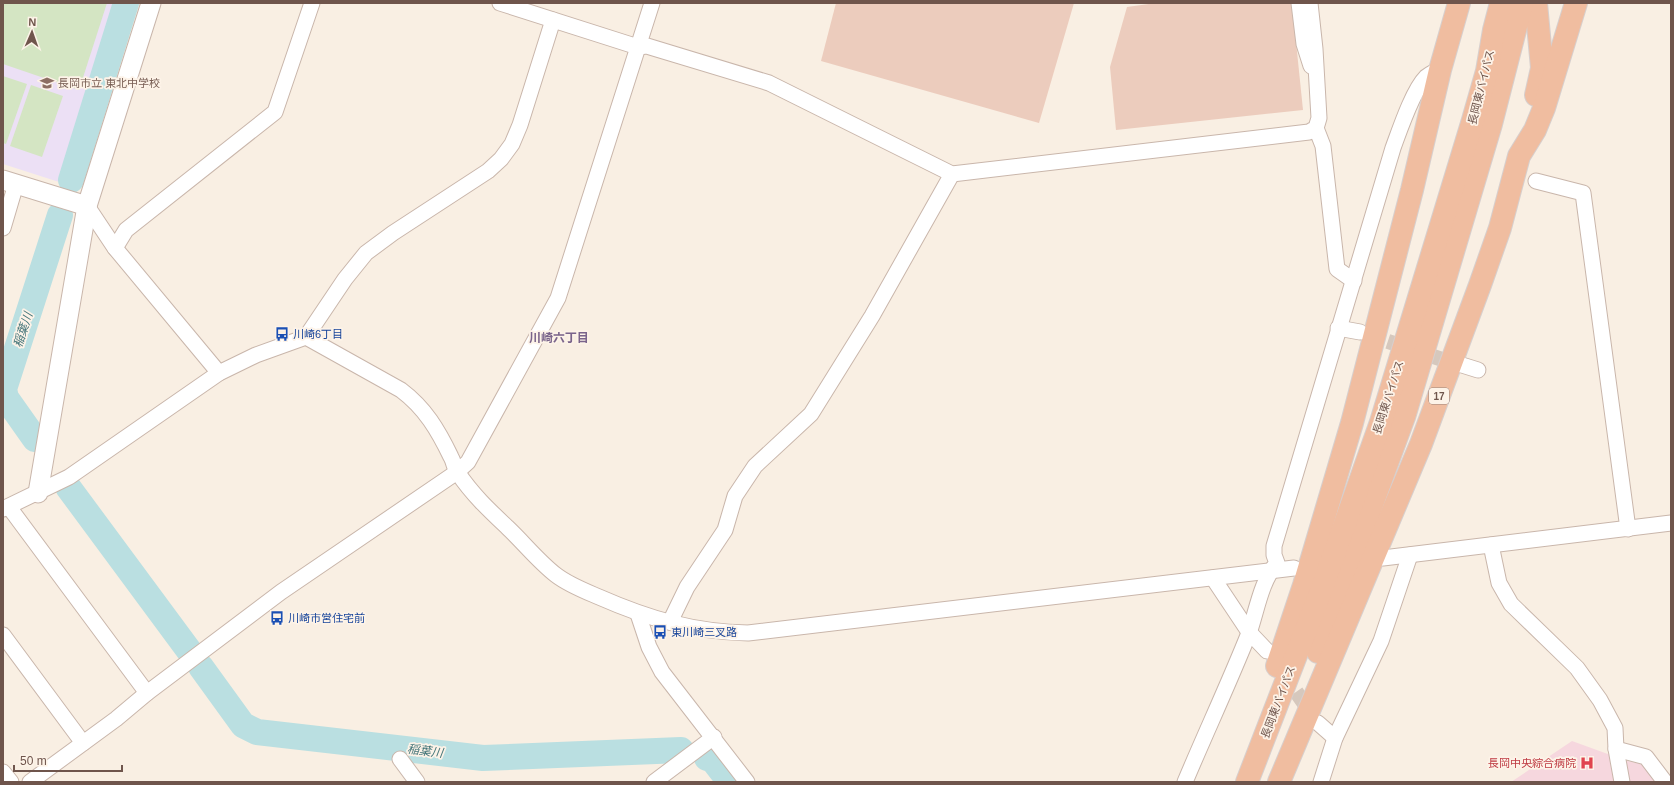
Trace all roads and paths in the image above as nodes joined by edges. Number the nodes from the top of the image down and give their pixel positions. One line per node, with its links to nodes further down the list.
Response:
1 (151, 3): 23 (street)
2 (312, 3): 25 (street)
3 (500, 3): 13 (street)
4 (652, 3): 15 (street)
5 (1300, 3): 17 (street)
6 (1310, 3): 17 (street)
7 (1450, 3): 16 (highway)
8 (1459, 3): 16 (highway)
9 (1501, 3): 14 (highway, 長岡東バイパス / 17)
10 (1522, 3): 14 (highway, 長岡東バイパス / 17)
11 (1536, 3): 19 (highway)
12 (1576, 3): 19 (highway, 17)
13 (553, 20): 15 (street); 29 (street)
14 (1503, 32): 64 (highway, 長岡東バイパス / 17); 65 (highway, 長岡東バイパス / 17)
15 (638, 47): 20 (street); 33 (street)
16 (1440, 70): 26 (street); 63 (highway)
17 (1318, 90): 18 (street)
18 (1316, 128): 20 (street); 26 (street)
19 (1519, 156): 66 (highway, 17)
20 (952, 174): 45 (street)
21 (1536, 180): 37 (street)
22 (10, 182): 23 (street); 24 (street)
23 (87, 206): 25 (street); 34 (street)
24 (3, 228)
25 (115, 248): 32 (street)
26 (1354, 281): 27 (street)
27 (1338, 328): 28 (street); 42 (street)
28 (1360, 332)
29 (306, 337): 32 (street); 33 (street)
30 (1462, 365): 31 (street)
31 (1478, 370)
32 (219, 374): 34 (street)
33 (457, 472): 44 (street); 49 (street)
34 (38, 493): 35 (street)
35 (6, 508): 49 (street)
36 (1671, 523): 37 (street)
37 (1628, 529): 38 (street)
38 (1491, 545): 39 (street); 54 (street)
39 (1410, 555): 40 (street); 52 (street)
40 (1383, 558)
41 (1294, 568): 42 (street)
42 (1270, 571): 43 (street); 46 (street)
43 (1213, 578): 45 (street); 46 (street)
44 (638, 614): 45 (street); 51 (street)
45 (670, 622)
46 (1249, 632): 48 (street); 57 (street)
47 (3, 635): 53 (street)
48 (1267, 651)
49 (147, 693): 53 (street)
50 (1318, 723): 52 (street)
51 (714, 737): 61 (street); 62 (street)
52 (1335, 738): 67 (street)
53 (84, 743): 59 (street)
54 (1616, 750): 68 (street); 69 (street)
55 (400, 760): 60 (street)
56 (3, 772): 58 (street)
57 (1190, 778)
58 (11, 782)
59 (30, 782)
60 (417, 782)
61 (654, 782)
62 (747, 782)
63 (1241, 782)
64 (1247, 782)
65 (1269, 782)
66 (1279, 782)
67 (1321, 782)
68 (1622, 782)
69 (1665, 782)

